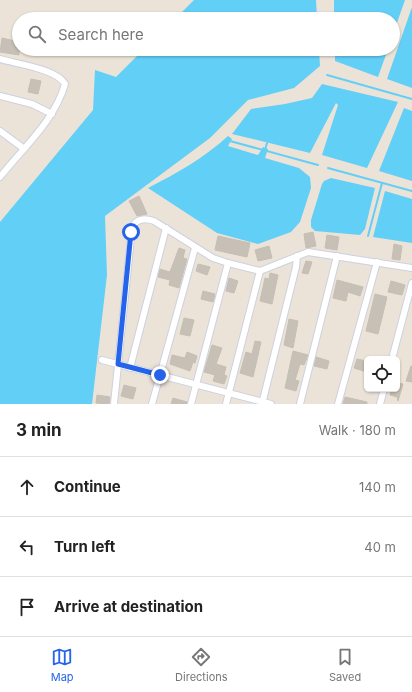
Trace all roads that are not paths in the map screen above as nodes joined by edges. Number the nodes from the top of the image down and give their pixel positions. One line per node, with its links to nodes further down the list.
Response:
1 (0, 60): 3 (street)
2 (0, 96): 3 (street)
3 (52, 114): 5 (street)
4 (0, 131): 5 (street)
5 (23, 148): 6 (street)
6 (0, 177)
7 (166, 228): 8 (street); 18 (street); 19 (street)
8 (195, 248): 12 (street); 20 (street)
9 (297, 256): 10 (street); 14 (street); 24 (street)
10 (337, 256): 11 (street); 30 (street)
11 (377, 262): 13 (street); 31 (street)
12 (228, 263): 14 (street); 21 (street)
13 (412, 268)
14 (260, 271): 23 (street)
15 (412, 283): 16 (street)
16 (393, 356)
17 (102, 360): 18 (street)
18 (118, 364): 19 (street); 25 (street)
19 (130, 368): 20 (street)
20 (160, 375): 21 (street); 26 (street)
21 (197, 384): 23 (street); 27 (street)
22 (383, 392): 32 (street)
23 (229, 393): 24 (street); 28 (street)
24 (262, 403): 29 (street)
25 (114, 404)
26 (152, 404)
27 (191, 404)
28 (226, 404)
29 (271, 404)
30 (300, 404)
31 (338, 404)
32 (380, 404)

